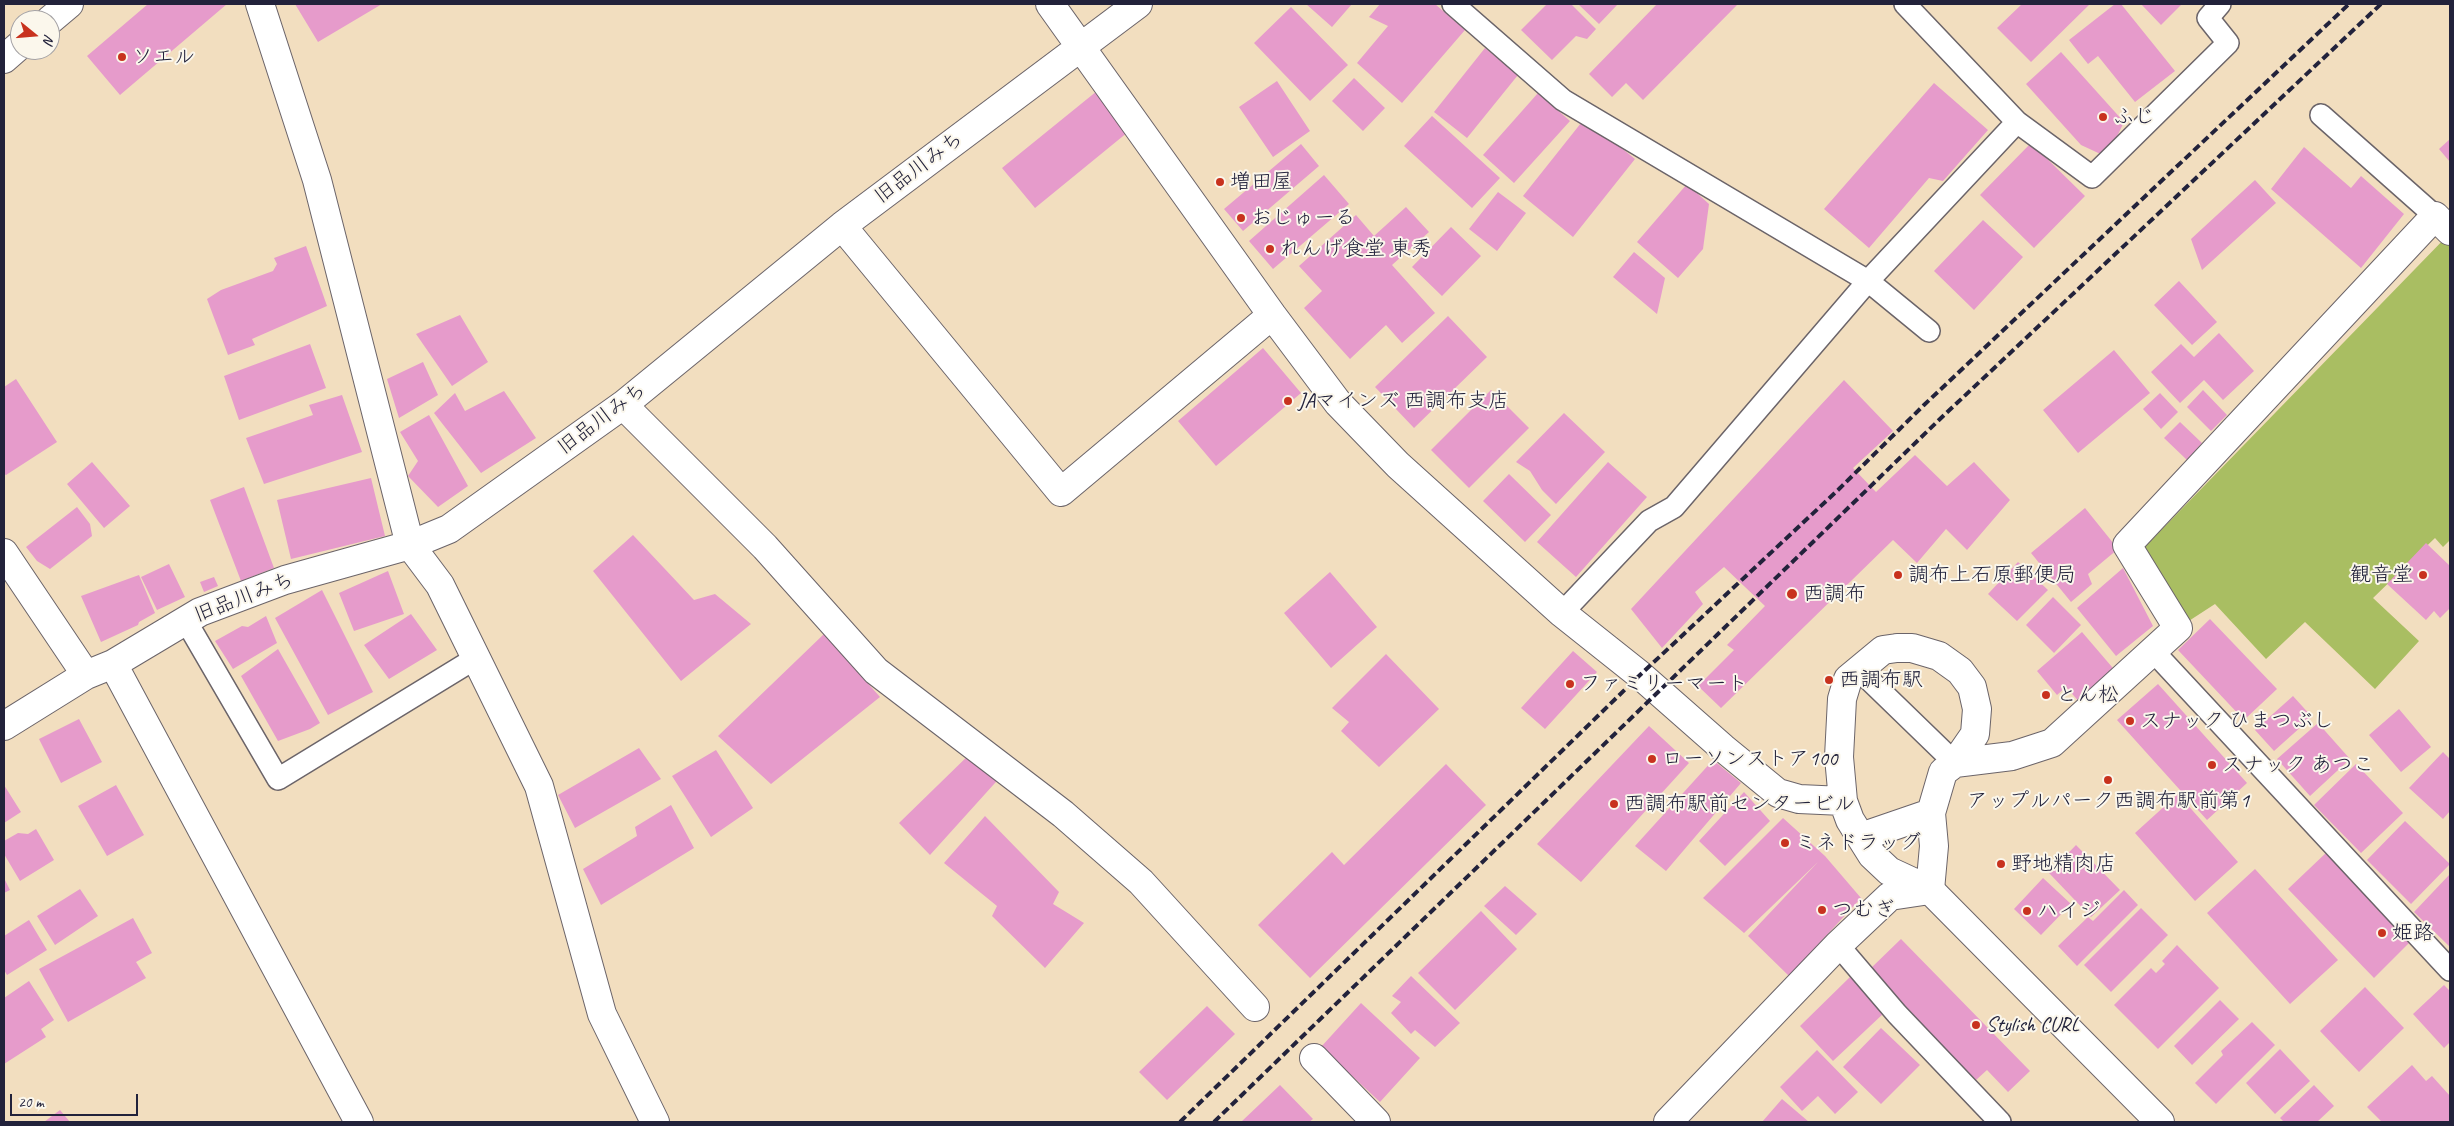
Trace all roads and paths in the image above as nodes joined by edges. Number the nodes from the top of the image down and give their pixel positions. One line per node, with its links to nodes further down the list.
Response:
1 (260, 4): 16 (street)
2 (1050, 4): 7 (street)
3 (1138, 4): 7 (street, 旧品川みち)
4 (1453, 4): 12 (lane)
5 (1905, 4): 9 (lane)
6 (2220, 4): 9 (lane)
7 (1081, 46): 11 (street, 旧品川みち); 13 (street)
8 (2321, 115): 10 (lane)
9 (2017, 122): 12 (lane)
10 (2443, 223): 20 (street)
11 (842, 226): 13 (street); 15 (street, 旧品川みち)
12 (1868, 281): 14 (lane); 18 (lane)
13 (1272, 315): 18 (street)
14 (1929, 331)
15 (623, 405): 16 (street, 旧品川みち); 33 (street)
16 (410, 545): 19 (street, 旧品川みち); 21 (street)
17 (4, 553): 24 (street)
18 (1562, 613): 27 (street)
19 (186, 621): 21 (lane); 22 (street, 旧品川みち)
20 (2154, 652): 26 (street); 32 (lane)
21 (476, 658): 36 (street)
22 (113, 664): 24 (street, 旧品川みち); 35 (street)
23 (1858, 669): 26 (lane); 26 (street); 27 (street)
24 (86, 675): 25 (street, 旧品川みち)
25 (4, 726)
26 (1955, 763): 28 (street)
27 (1842, 801): 29 (street)
28 (1931, 813): 29 (street); 30 (street)
29 (1861, 837): 30 (street)
30 (1930, 890): 31 (street); 40 (street)
31 (1838, 945): 38 (street); 39 (lane)
32 (2450, 970)
33 (1255, 1007)
34 (1314, 1058): 37 (street)
35 (359, 1122)
36 (655, 1122)
37 (1376, 1122)
38 (1668, 1122)
39 (2000, 1122)
40 (2160, 1122)

